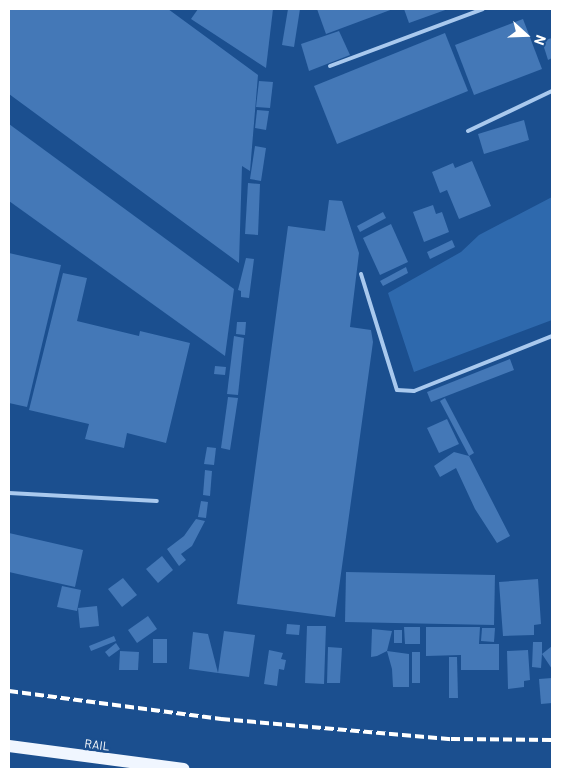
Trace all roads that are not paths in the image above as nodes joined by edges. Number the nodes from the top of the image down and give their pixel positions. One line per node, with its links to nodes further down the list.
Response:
1 (483, 9): 2 (lane)
2 (330, 66)
3 (552, 91): 4 (lane)
4 (468, 131)
5 (361, 274): 6 (lane)
6 (552, 336)
7 (9, 493): 8 (lane)
8 (157, 501)
9 (9, 746): 10 (main road, RAIL)
10 (183, 769)

